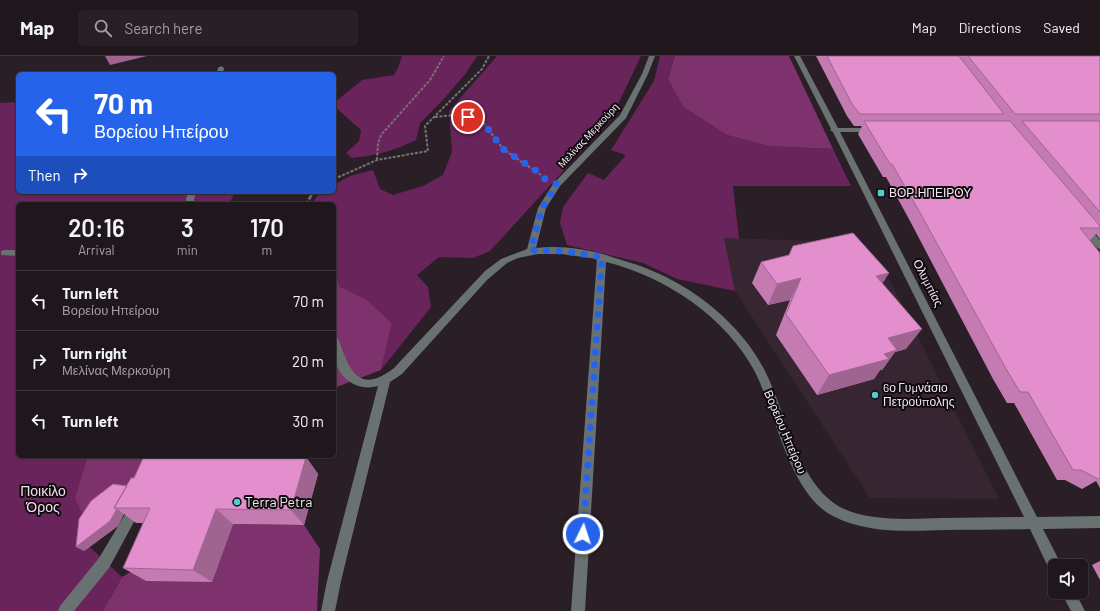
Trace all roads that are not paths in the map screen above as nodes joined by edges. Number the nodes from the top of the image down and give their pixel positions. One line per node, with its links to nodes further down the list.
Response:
1 (652, 56): 7 (street, Μελίνας Μερκούρη)
2 (797, 56): 3 (street, Ολυμπίας)
3 (834, 130): 4 (street); 14 (street, Ολυμπίας)
4 (881, 130)
5 (1080, 222): 6 (street)
6 (1100, 246)
7 (531, 250): 10 (street, Βορείου Ηπείρου); 12 (street)
8 (4, 253): 9 (street)
9 (16, 253)
10 (602, 257): 14 (street, Βορείου Ηπείρου); 20 (street)
11 (336, 346): 12 (street)
12 (382, 381): 19 (street)
13 (143, 494): 18 (street)
14 (1032, 522): 15 (street, Βορείου Ηπείρου); 16 (street, Ολυμπίας)
15 (1100, 522)
16 (1051, 559)
17 (1072, 599): 21 (street)
18 (65, 611)
19 (328, 611)
20 (578, 611)
21 (1078, 611)

